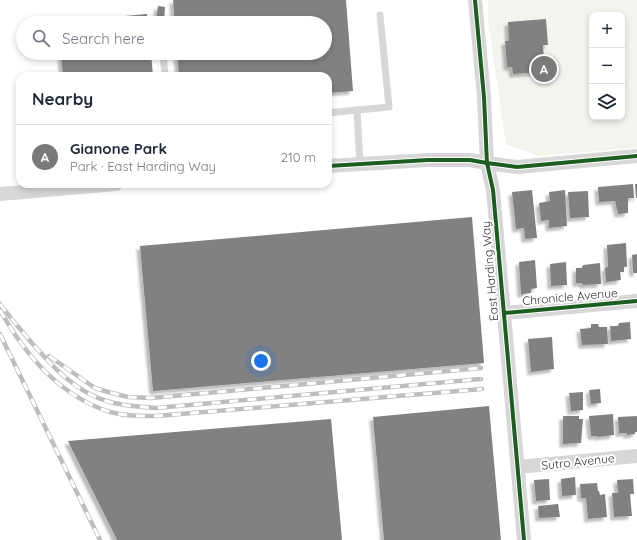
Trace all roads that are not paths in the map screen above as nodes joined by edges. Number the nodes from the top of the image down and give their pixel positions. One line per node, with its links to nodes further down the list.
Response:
1 (475, 0): 8 (street, East Harding Way)
2 (380, 15): 5 (lane)
3 (164, 60): 4 (lane)
4 (165, 72)
5 (357, 110): 6 (lane); 9 (lane)
6 (332, 113)
7 (637, 156): 8 (street)
8 (487, 163): 9 (street); 14 (street, East Harding Way)
9 (360, 164): 10 (street)
10 (332, 166)
11 (52, 188): 12 (street)
12 (0, 194)
13 (637, 302): 14 (street, Chronicle Avenue)
14 (504, 313): 16 (street, East Harding Way)
15 (637, 456): 16 (street, Sutro Avenue)
16 (518, 467): 17 (street, East Harding Way)
17 (524, 540)

